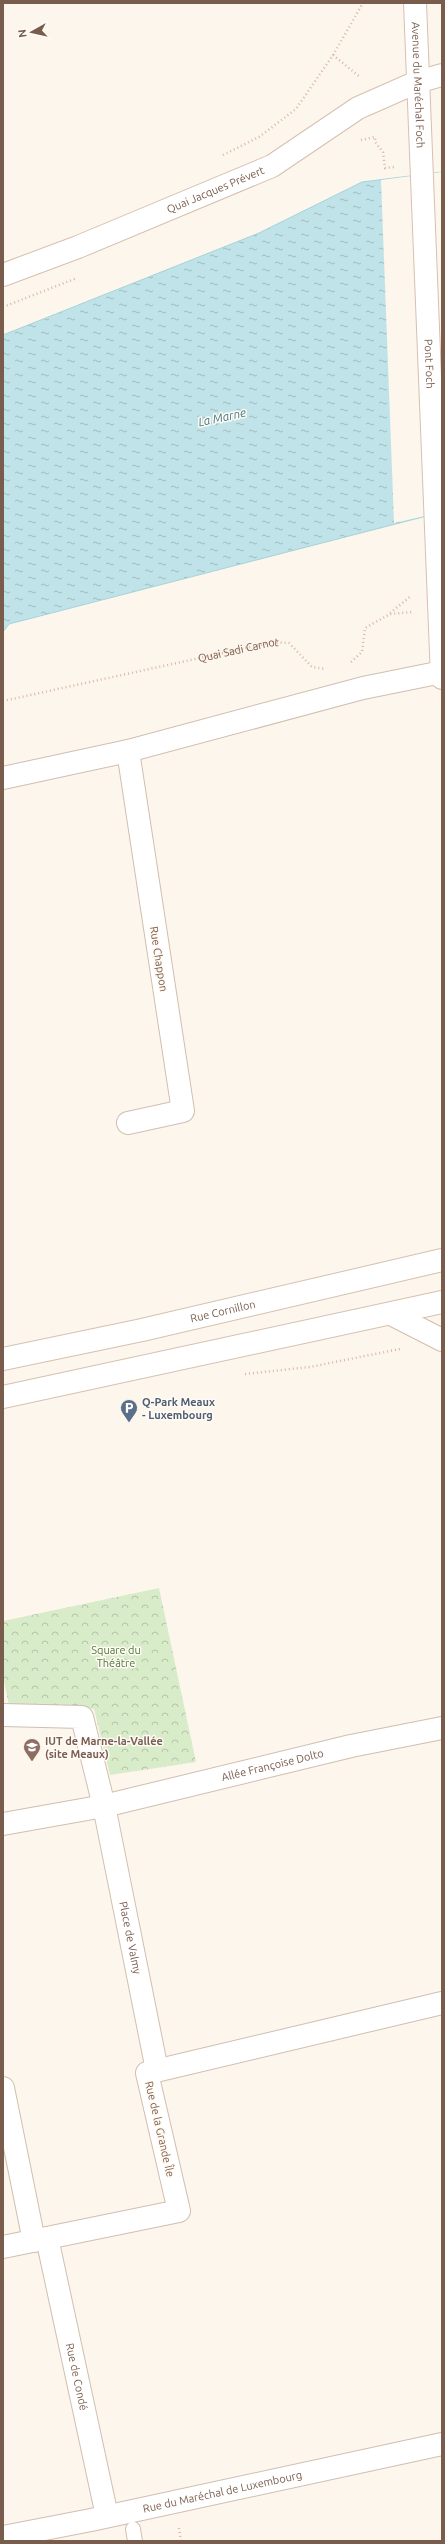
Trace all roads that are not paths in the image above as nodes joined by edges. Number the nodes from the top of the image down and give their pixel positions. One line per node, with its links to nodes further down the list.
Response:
1 (415, 3): 3 (street, Avenue du Maréchal Foch)
2 (442, 75): 3 (street, Quai Jacques Prévert)
3 (417, 82): 4 (street, Avenue du Maréchal Foch); 5 (street, Quai Jacques Prévert)
4 (421, 166): 6 (street, Pont Foch)
5 (3, 275)
6 (442, 672): 7 (street, Pont Foch); 8 (street)
7 (442, 678)
8 (128, 751): 9 (street); 10 (street, Rue Chappon)
9 (3, 778)
10 (128, 1123)
11 (442, 1260): 16 (street, Rue Cornillon)
12 (442, 1291): 14 (street)
13 (442, 1302): 14 (street)
14 (391, 1314): 15 (street); 17 (street)
15 (442, 1340)
16 (3, 1359)
17 (3, 1397)
18 (3, 1715): 20 (street, Place de Valmy)
19 (442, 1728): 20 (street, Allée Françoise Dolto)
20 (104, 1806): 21 (street, Allée Françoise Dolto); 23 (street, Place de Valmy)
21 (3, 1824)
22 (442, 2006): 23 (street, Rue de la Grande Île)
23 (157, 2070): 25 (street, Rue de la Grande Île)
24 (3, 2088): 25 (street)
25 (41, 2239): 26 (street, Rue de la Grande Île); 28 (street, Rue de Condé)
26 (3, 2247)
27 (442, 2444): 28 (street, Rue du Maréchal de Luxembourg)
28 (107, 2516): 29 (street, Rue du Maréchal de Luxembourg)
29 (3, 2537)

